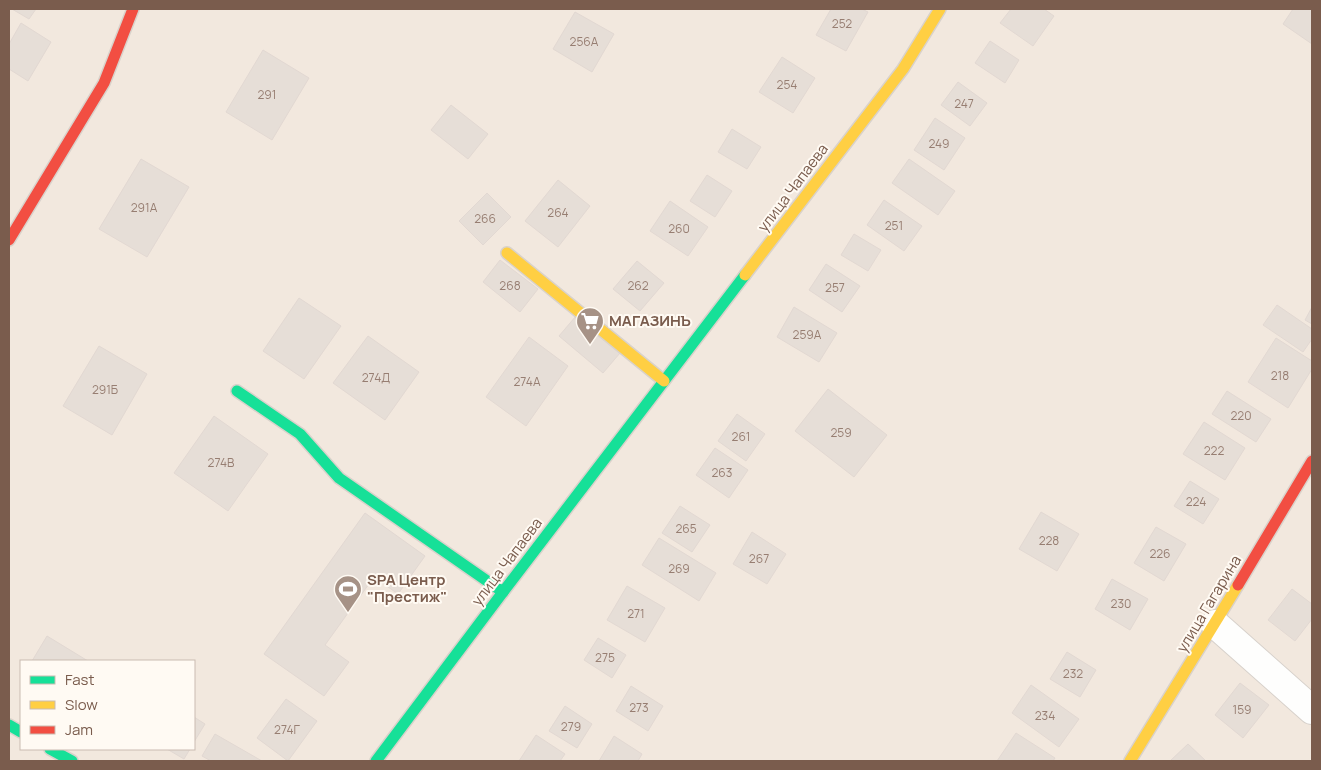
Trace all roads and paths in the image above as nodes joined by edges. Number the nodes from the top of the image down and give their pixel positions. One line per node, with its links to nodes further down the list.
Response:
1 (133, 9): 3 (main road)
2 (940, 9): 5 (main road, улица Чапаева)
3 (9, 240)
4 (506, 253): 5 (main road)
5 (664, 381): 8 (main road, улица Чапаева)
6 (237, 391): 8 (main road)
7 (1312, 461): 9 (main road, улица Гагарина)
8 (502, 592): 15 (main road, улица Чапаева)
9 (1215, 624): 10 (street); 16 (main road, улица Гагарина)
10 (1312, 710)
11 (9, 725): 12 (main road)
12 (20, 731)
13 (52, 750): 14 (main road)
14 (72, 761)
15 (376, 761)
16 (1130, 761)

